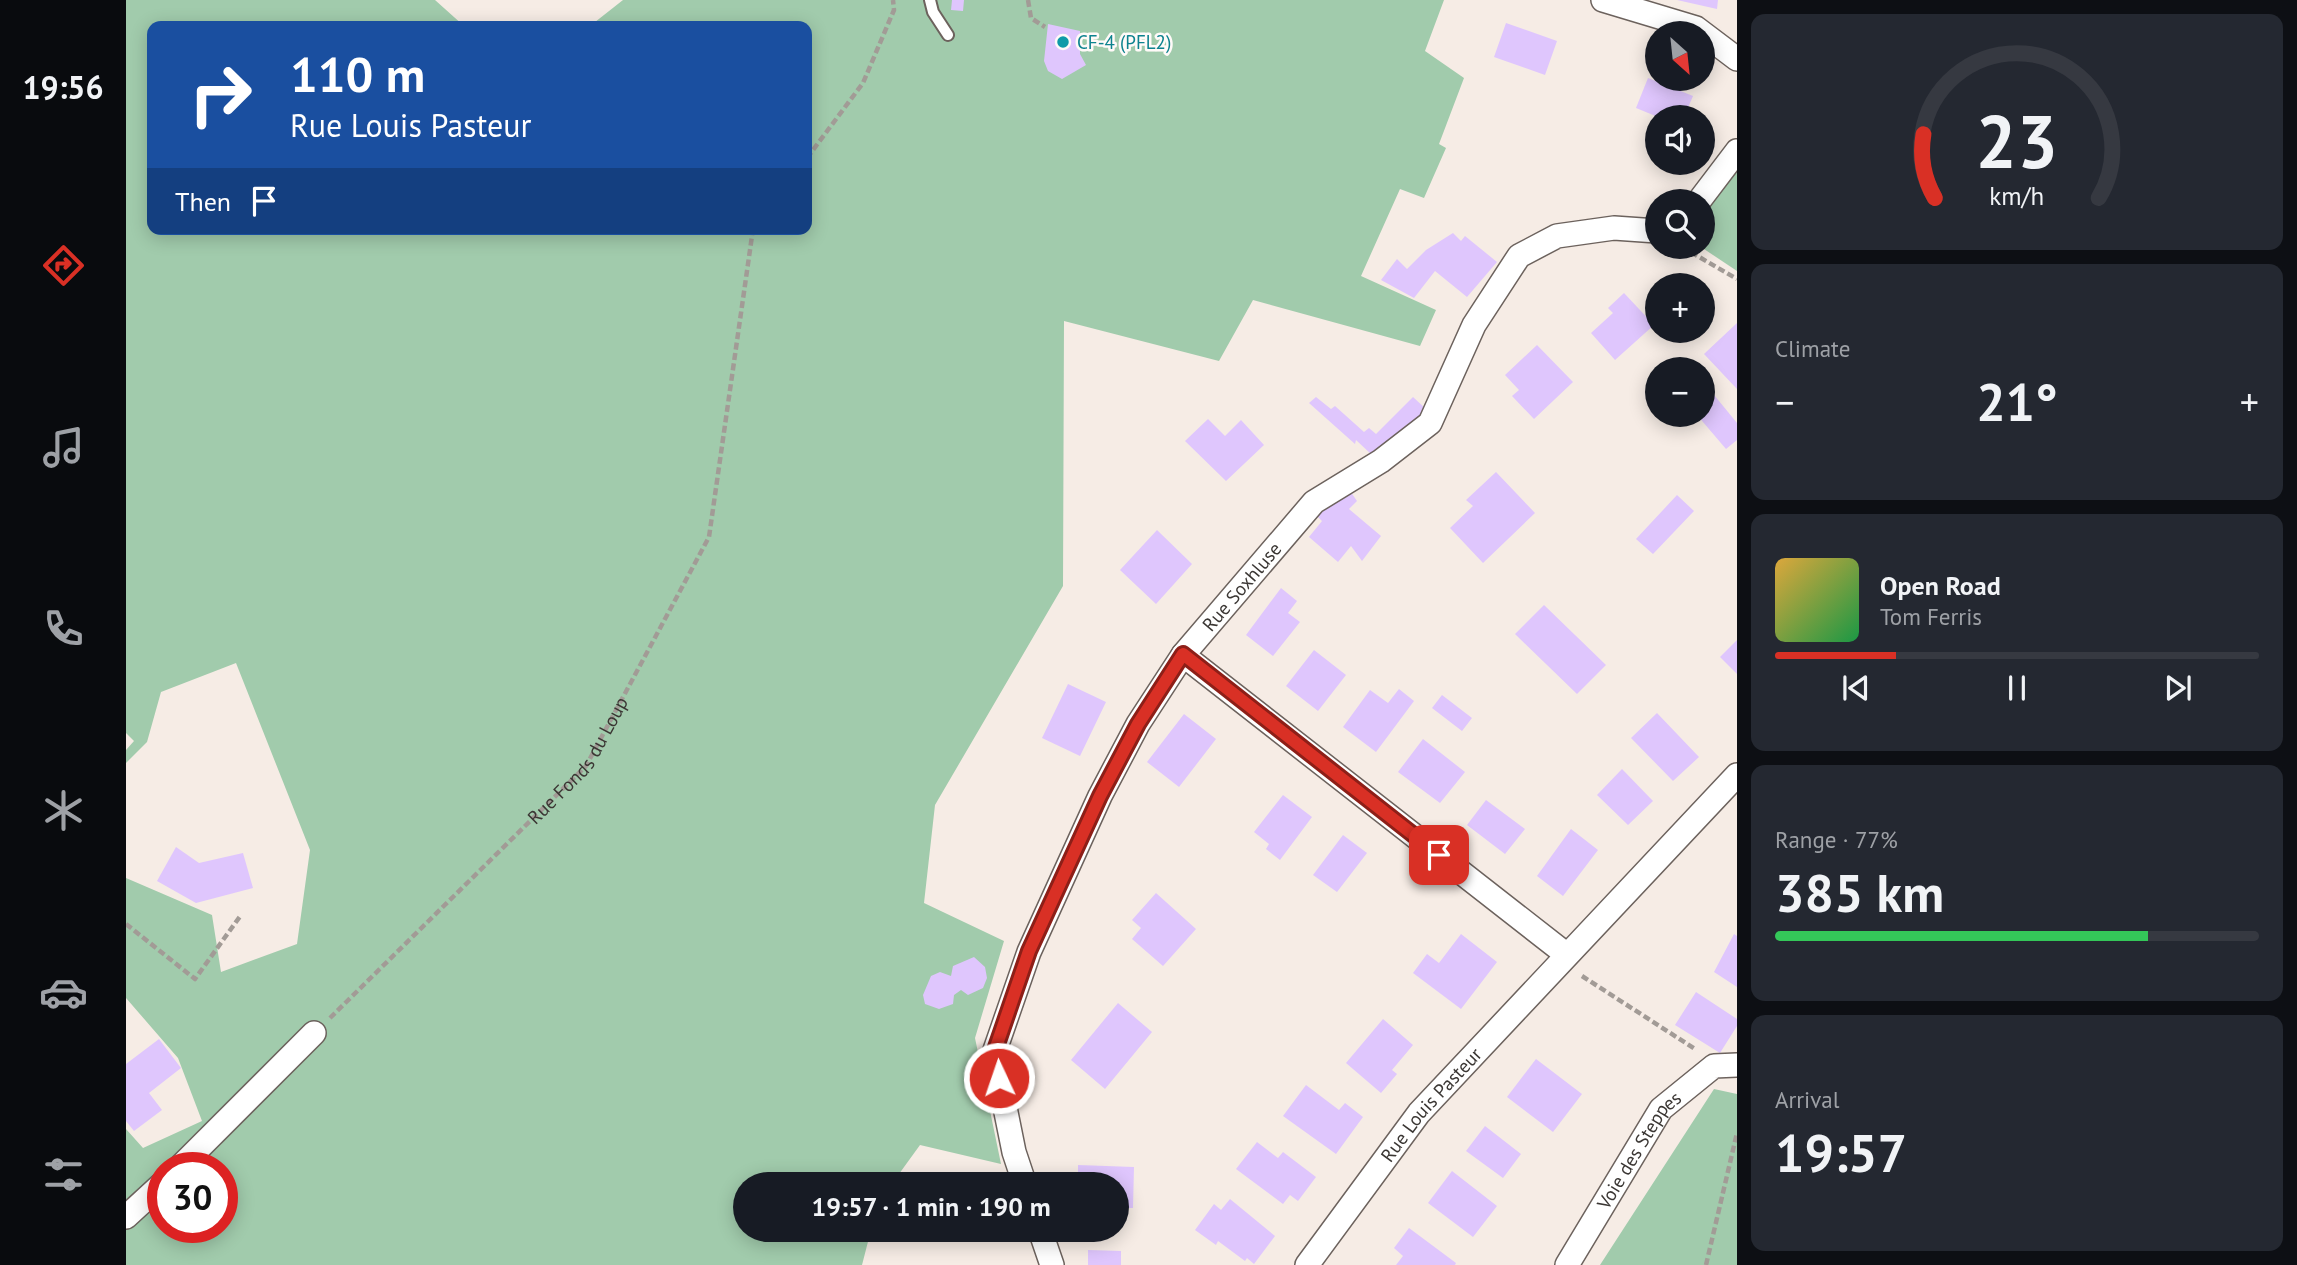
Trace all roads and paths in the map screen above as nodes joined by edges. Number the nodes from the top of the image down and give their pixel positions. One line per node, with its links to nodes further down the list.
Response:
1 (893, 0): 8 (path)
2 (930, 0): 6 (lane)
3 (1028, 0): 5 (path)
4 (1603, 0): 7 (street)
5 (1045, 27)
6 (948, 35)
7 (1737, 60)
8 (812, 151)
9 (1737, 151): 10 (street)
10 (1708, 189)
11 (1645, 230): 15 (street, Rue Soxhluse)
12 (752, 235): 20 (path, Rue Fonds du Loup)
13 (1703, 259): 14 (path)
14 (1737, 279)
15 (1183, 654): 19 (street); 25 (street, Rue Soxhluse)
16 (1737, 775): 19 (street, Rue Louis Pasteur)
17 (240, 915): 18 (path)
18 (126, 924)
19 (1563, 959): 21 (path); 30 (street, Rue Louis Pasteur)
20 (314, 1033): 24 (street)
21 (1693, 1048)
22 (1737, 1065): 31 (street, Voie des Steppes)
23 (1737, 1133): 32 (path)
24 (195, 1152)
25 (1021, 1172)
26 (147, 1198): 27 (street)
27 (126, 1217)
28 (1044, 1242): 29 (street)
29 (1052, 1265)
30 (1307, 1265)
31 (1567, 1265)
32 (1706, 1265)

